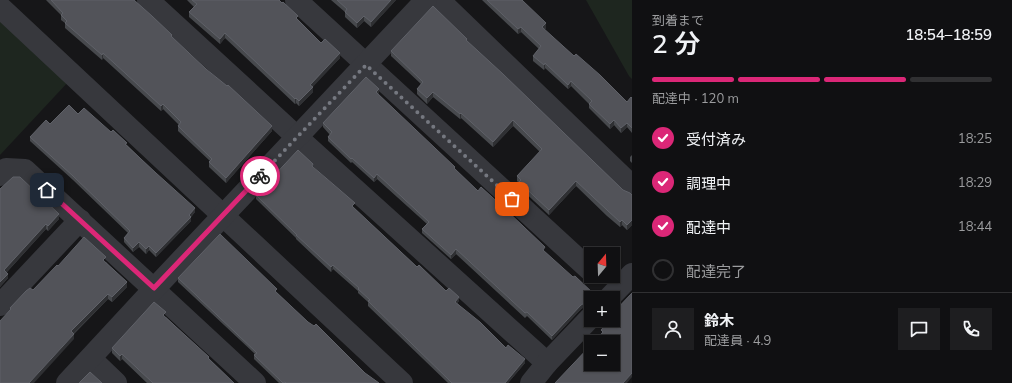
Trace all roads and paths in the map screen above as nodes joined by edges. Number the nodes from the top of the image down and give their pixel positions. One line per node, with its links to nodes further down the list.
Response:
1 (148, 0): 7 (street)
2 (296, 0): 6 (street)
3 (426, 0): 6 (street)
4 (439, 0): 9 (street)
5 (0, 7): 10 (street)
6 (366, 65): 7 (street); 12 (street)
7 (297, 137): 10 (street); 21 (street)
8 (0, 176): 11 (street)
9 (632, 186)
10 (223, 216): 15 (street); 25 (street)
11 (80, 220): 15 (street); 18 (street)
12 (584, 265)
13 (632, 274): 17 (street)
14 (603, 283): 16 (street)
15 (154, 288): 20 (street); 24 (street)
16 (609, 291)
17 (616, 291)
18 (0, 306)
19 (584, 324): 21 (street)
20 (91, 359): 22 (street); 23 (street)
21 (547, 362): 26 (street)
22 (67, 383)
23 (116, 383)
24 (255, 383)
25 (402, 383)
26 (531, 383)

